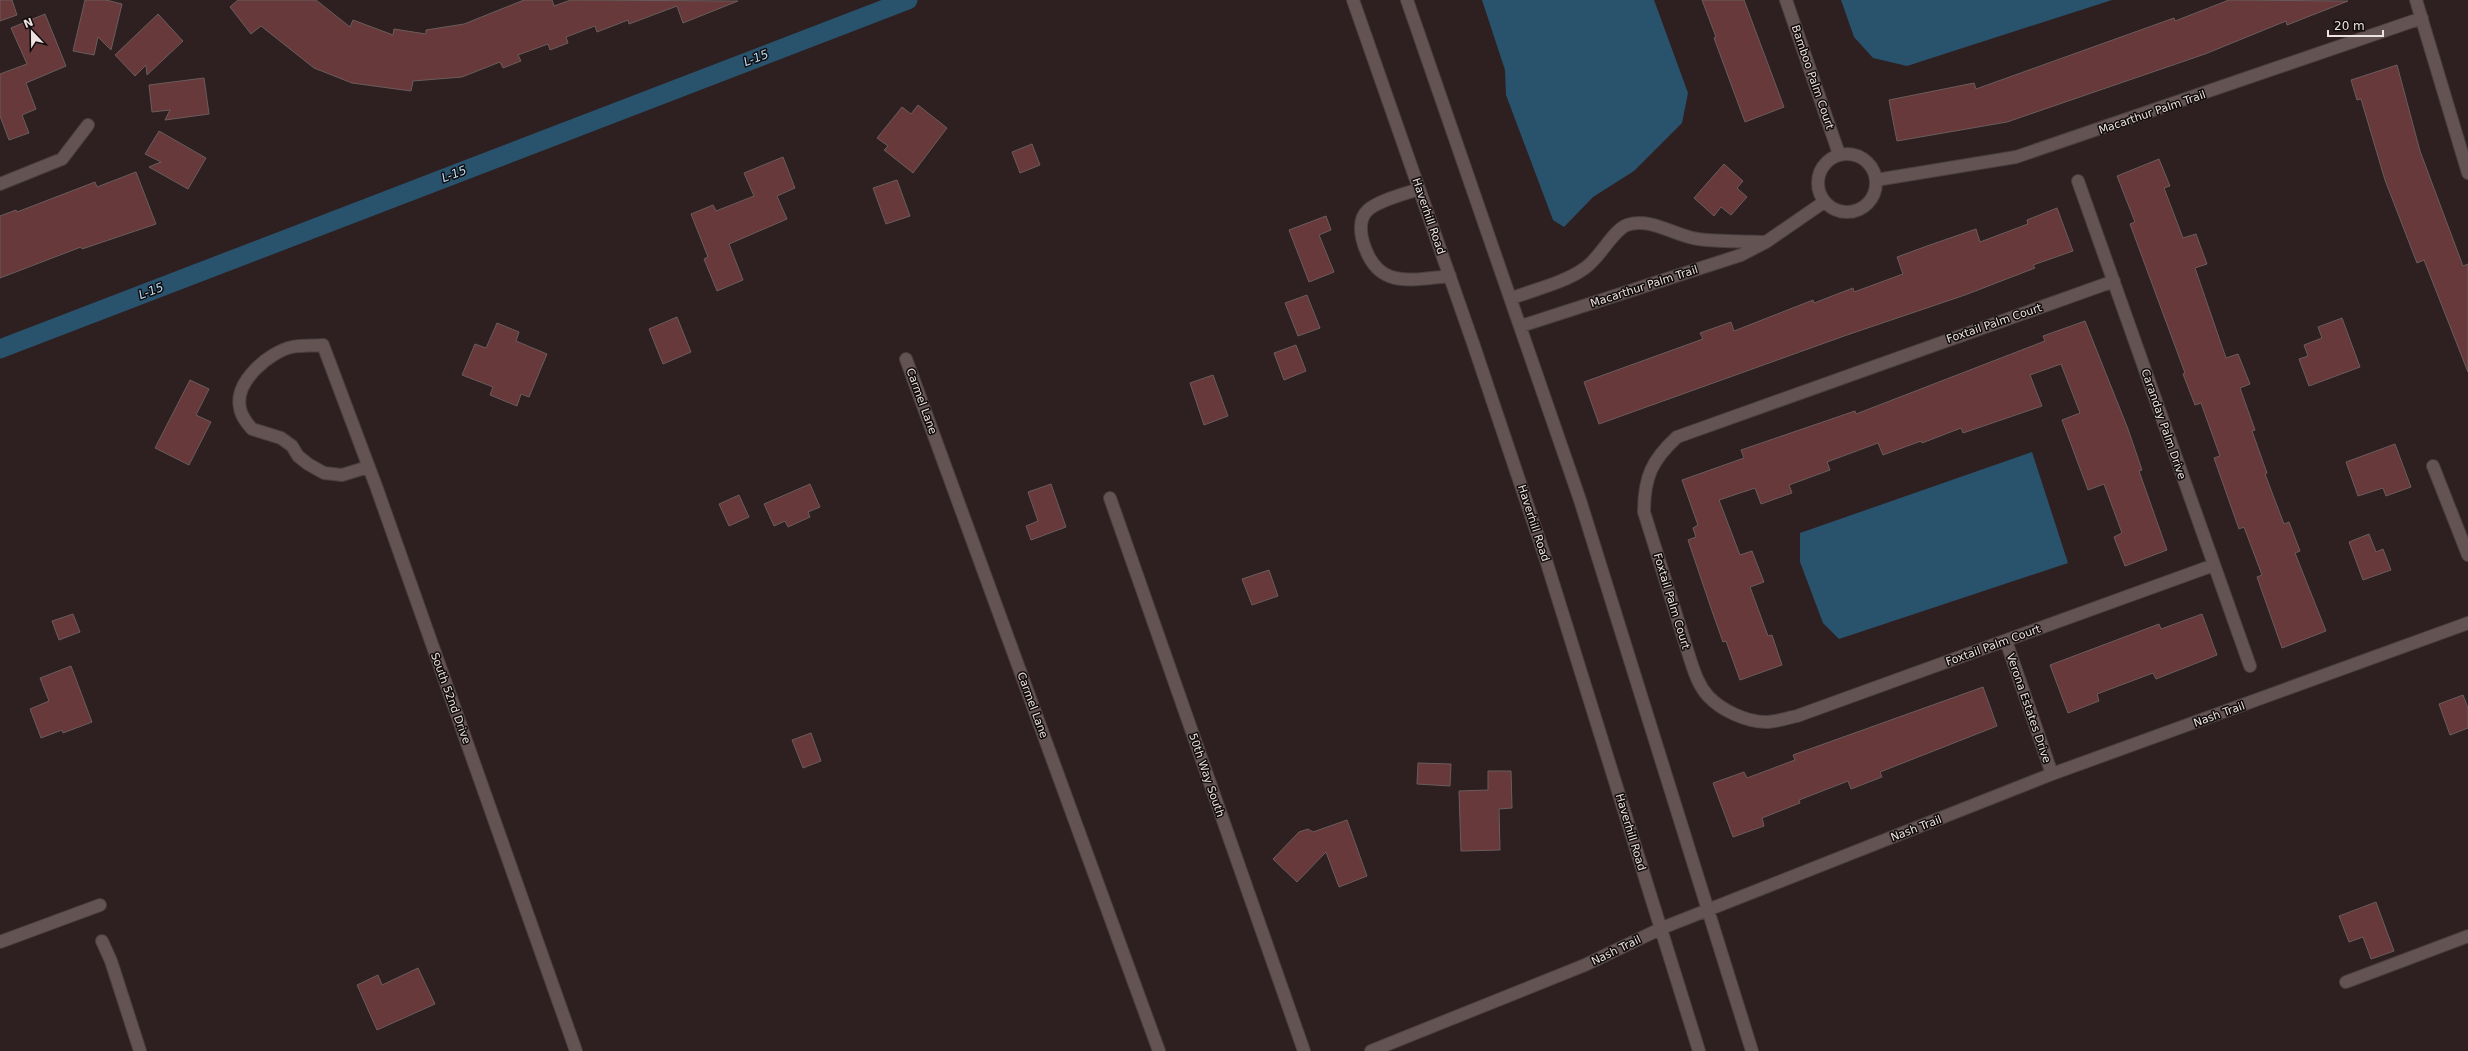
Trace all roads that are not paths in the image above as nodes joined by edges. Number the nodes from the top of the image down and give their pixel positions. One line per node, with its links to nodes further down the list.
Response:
1 (1353, 0): 12 (street, Haverhill Road)
2 (1407, 0): 17 (street)
3 (1786, 0): 7 (street, Bamboo Palm Court)
4 (2416, 0): 5 (street)
5 (2422, 18): 8 (street); 9 (street, Macarthur Palm Trail)
6 (88, 125): 11 (street)
7 (1839, 154): 9 (street); 13 (street)
8 (2468, 173)
9 (1876, 180): 13 (street)
10 (2078, 181): 16 (street, Caranday Palm Drive)
11 (0, 184)
12 (1419, 188): 15 (street, Haverhill Road); 15 (street)
13 (1824, 202): 14 (street, Macarthur Palm Trail)
14 (1766, 242): 17 (street); 18 (street, Macarthur Palm Trail)
15 (1450, 276): 31 (street, Haverhill Road)
16 (2114, 281): 24 (street, Caranday Palm Drive); 26 (street, Foxtail Palm Court)
17 (1512, 298): 18 (street)
18 (1521, 326): 30 (street)
19 (906, 359): 38 (street, Carmel Lane)
20 (2433, 466): 23 (street)
21 (368, 467): 21 (street, South 52nd Drive); 37 (street, South 52nd Drive)
22 (1110, 498): 39 (street, 50th Way South)
23 (2468, 555)
24 (2214, 566): 26 (street, Foxtail Palm Court); 27 (street, Caranday Palm Drive)
25 (2468, 623): 28 (street, Nash Trail)
26 (2006, 641): 28 (street, Verona Estates Drive)
27 (2250, 666)
28 (2052, 774): 30 (street, Nash Trail)
29 (100, 905): 34 (street)
30 (1708, 909): 31 (street, Nash Trail); 42 (street)
31 (1662, 928): 40 (street, Nash Trail); 41 (street, Haverhill Road)
32 (2468, 936): 35 (street)
33 (102, 941): 36 (street)
34 (0, 942)
35 (2346, 982)
36 (140, 1051)
37 (576, 1051)
38 (1159, 1051)
39 (1304, 1051)
40 (1371, 1051)
41 (1699, 1051)
42 (1752, 1051)

